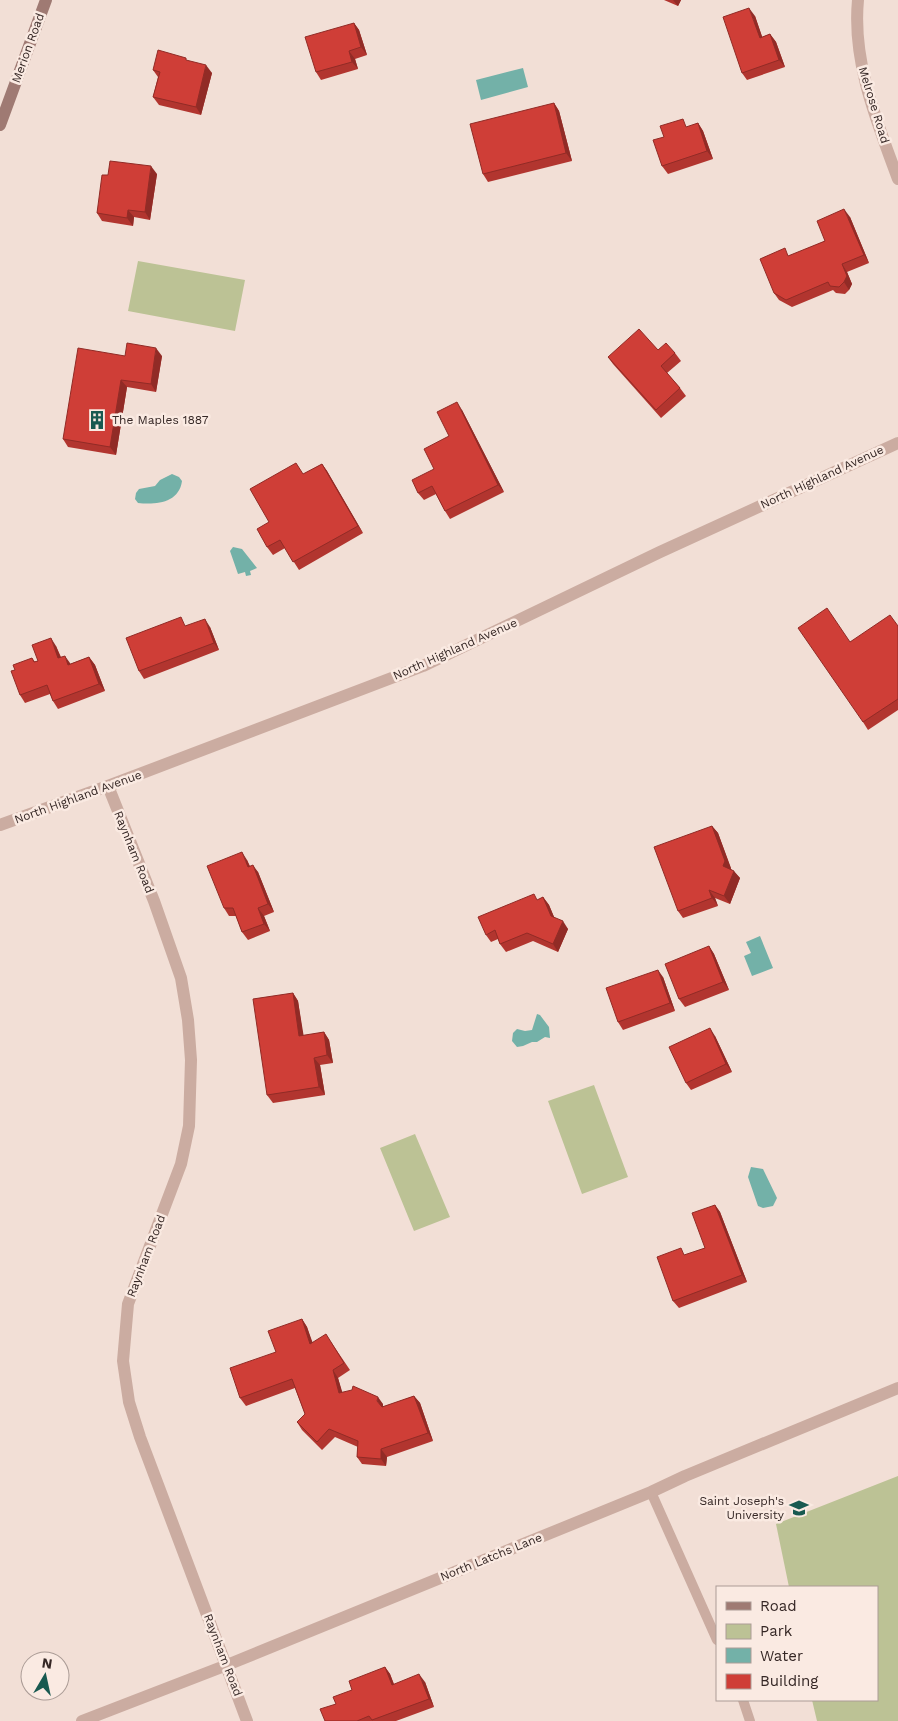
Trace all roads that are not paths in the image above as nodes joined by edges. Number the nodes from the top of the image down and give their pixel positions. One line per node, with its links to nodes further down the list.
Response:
1 (46, 0): 3 (street, Merion Road)
2 (858, 0): 4 (street, Melrose Road)
3 (0, 125)
4 (898, 179)
5 (898, 443): 6 (street, North Highland Avenue)
6 (108, 786): 7 (street, North Highland Avenue); 11 (street, Raynham Road)
7 (0, 826)
8 (898, 1388): 9 (street, North Latchs Lane)
9 (651, 1492): 10 (lane); 11 (street, North Latchs Lane)
10 (716, 1638)
11 (227, 1664): 13 (street, North Latchs Lane); 14 (street, Raynham Road)
12 (744, 1701): 15 (lane)
13 (82, 1721)
14 (248, 1721)
15 (750, 1721)

